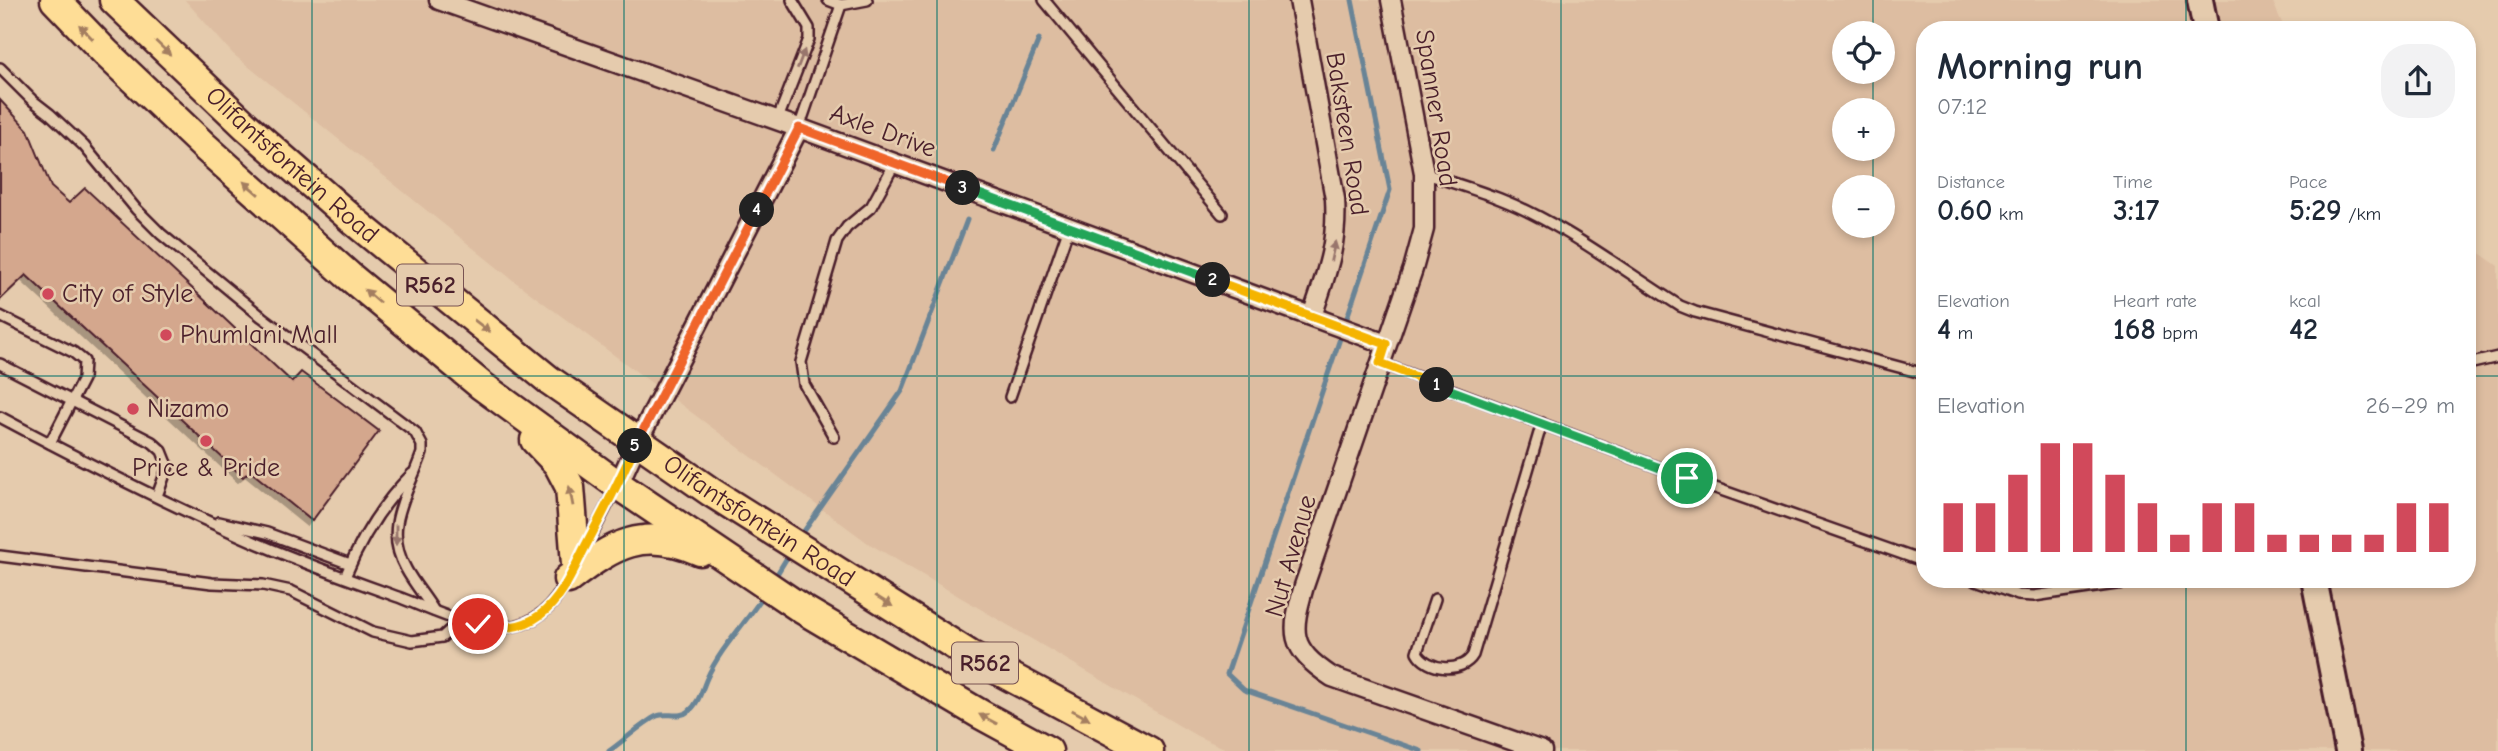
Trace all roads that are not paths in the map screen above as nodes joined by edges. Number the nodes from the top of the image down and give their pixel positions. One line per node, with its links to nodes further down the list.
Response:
1 (55, 0): 28 (main road, Olifantsfontein Road / R562, one-way to 1)
2 (114, 0): 34 (main road, Olifantsfontein Road / R562, one-way to 34)
3 (439, 0): 14 (street, Axle Drive)
4 (792, 0): 14 (lane, one-way to 4)
5 (828, 0): 11 (lane)
6 (867, 0): 11 (lane)
7 (1044, 0): 18 (lane)
8 (1299, 0): 21 (street, Baksteen Road, one-way to 8)
9 (1391, 0): 17 (street, Spanner Road)
10 (2200, 0): 12 (street)
11 (841, 5): 15 (lane)
12 (2204, 21)
13 (0, 68): 36 (lane)
14 (777, 121): 15 (street, Axle Drive)
15 (799, 128): 16 (street, Axle Drive); 34 (street)
16 (895, 163): 19 (street, Axle Drive); 33 (lane)
17 (1424, 173): 22 (street, Spanner Road); 27 (lane)
18 (1222, 214)
19 (1069, 227): 21 (street, Axle Drive); 29 (lane)
20 (0, 316): 30 (lane)
21 (1312, 316): 22 (street, Axle Drive)
22 (1386, 344): 25 (street, Nut Avenue)
23 (2498, 357): 24 (lane)
24 (2476, 362)
25 (1380, 363): 32 (lane); 54 (street, Nut Avenue)
26 (0, 364): 30 (lane)
27 (1916, 372)
28 (482, 386): 37 (main road, Olifantsfontein Road / R562); 43 (main road, one-way to 28)
29 (1010, 397)
30 (72, 402): 35 (lane); 38 (lane)
31 (0, 417): 35 (lane)
32 (1542, 423): 41 (lane); 49 (lane)
33 (834, 438)
34 (638, 441): 37 (street); 53 (main road, Olifantsfontein Road / R562, one-way to 53)
35 (50, 443): 38 (lane)
36 (415, 470): 42 (lane); 50 (lane, one-way to 50)
37 (618, 485): 43 (lane); 44 (main road, Olifantsfontein Road / R562)
38 (157, 496): 39 (lane)
39 (207, 519): 42 (lane); 45 (lane)
40 (0, 556): 51 (lane)
41 (1916, 559)
42 (350, 564): 45 (lane)
43 (572, 571): 44 (main road); 51 (lane)
44 (746, 573): 52 (main road, Olifantsfontein Road / R562, one-way to 44)
45 (345, 577): 50 (lane)
46 (2000, 588): 47 (lane)
47 (2089, 588)
48 (2316, 588): 55 (street)
49 (1435, 599)
50 (434, 611): 51 (lane)
51 (461, 620)
52 (1048, 751)
53 (1149, 751)
54 (1542, 751)
55 (2348, 751)

